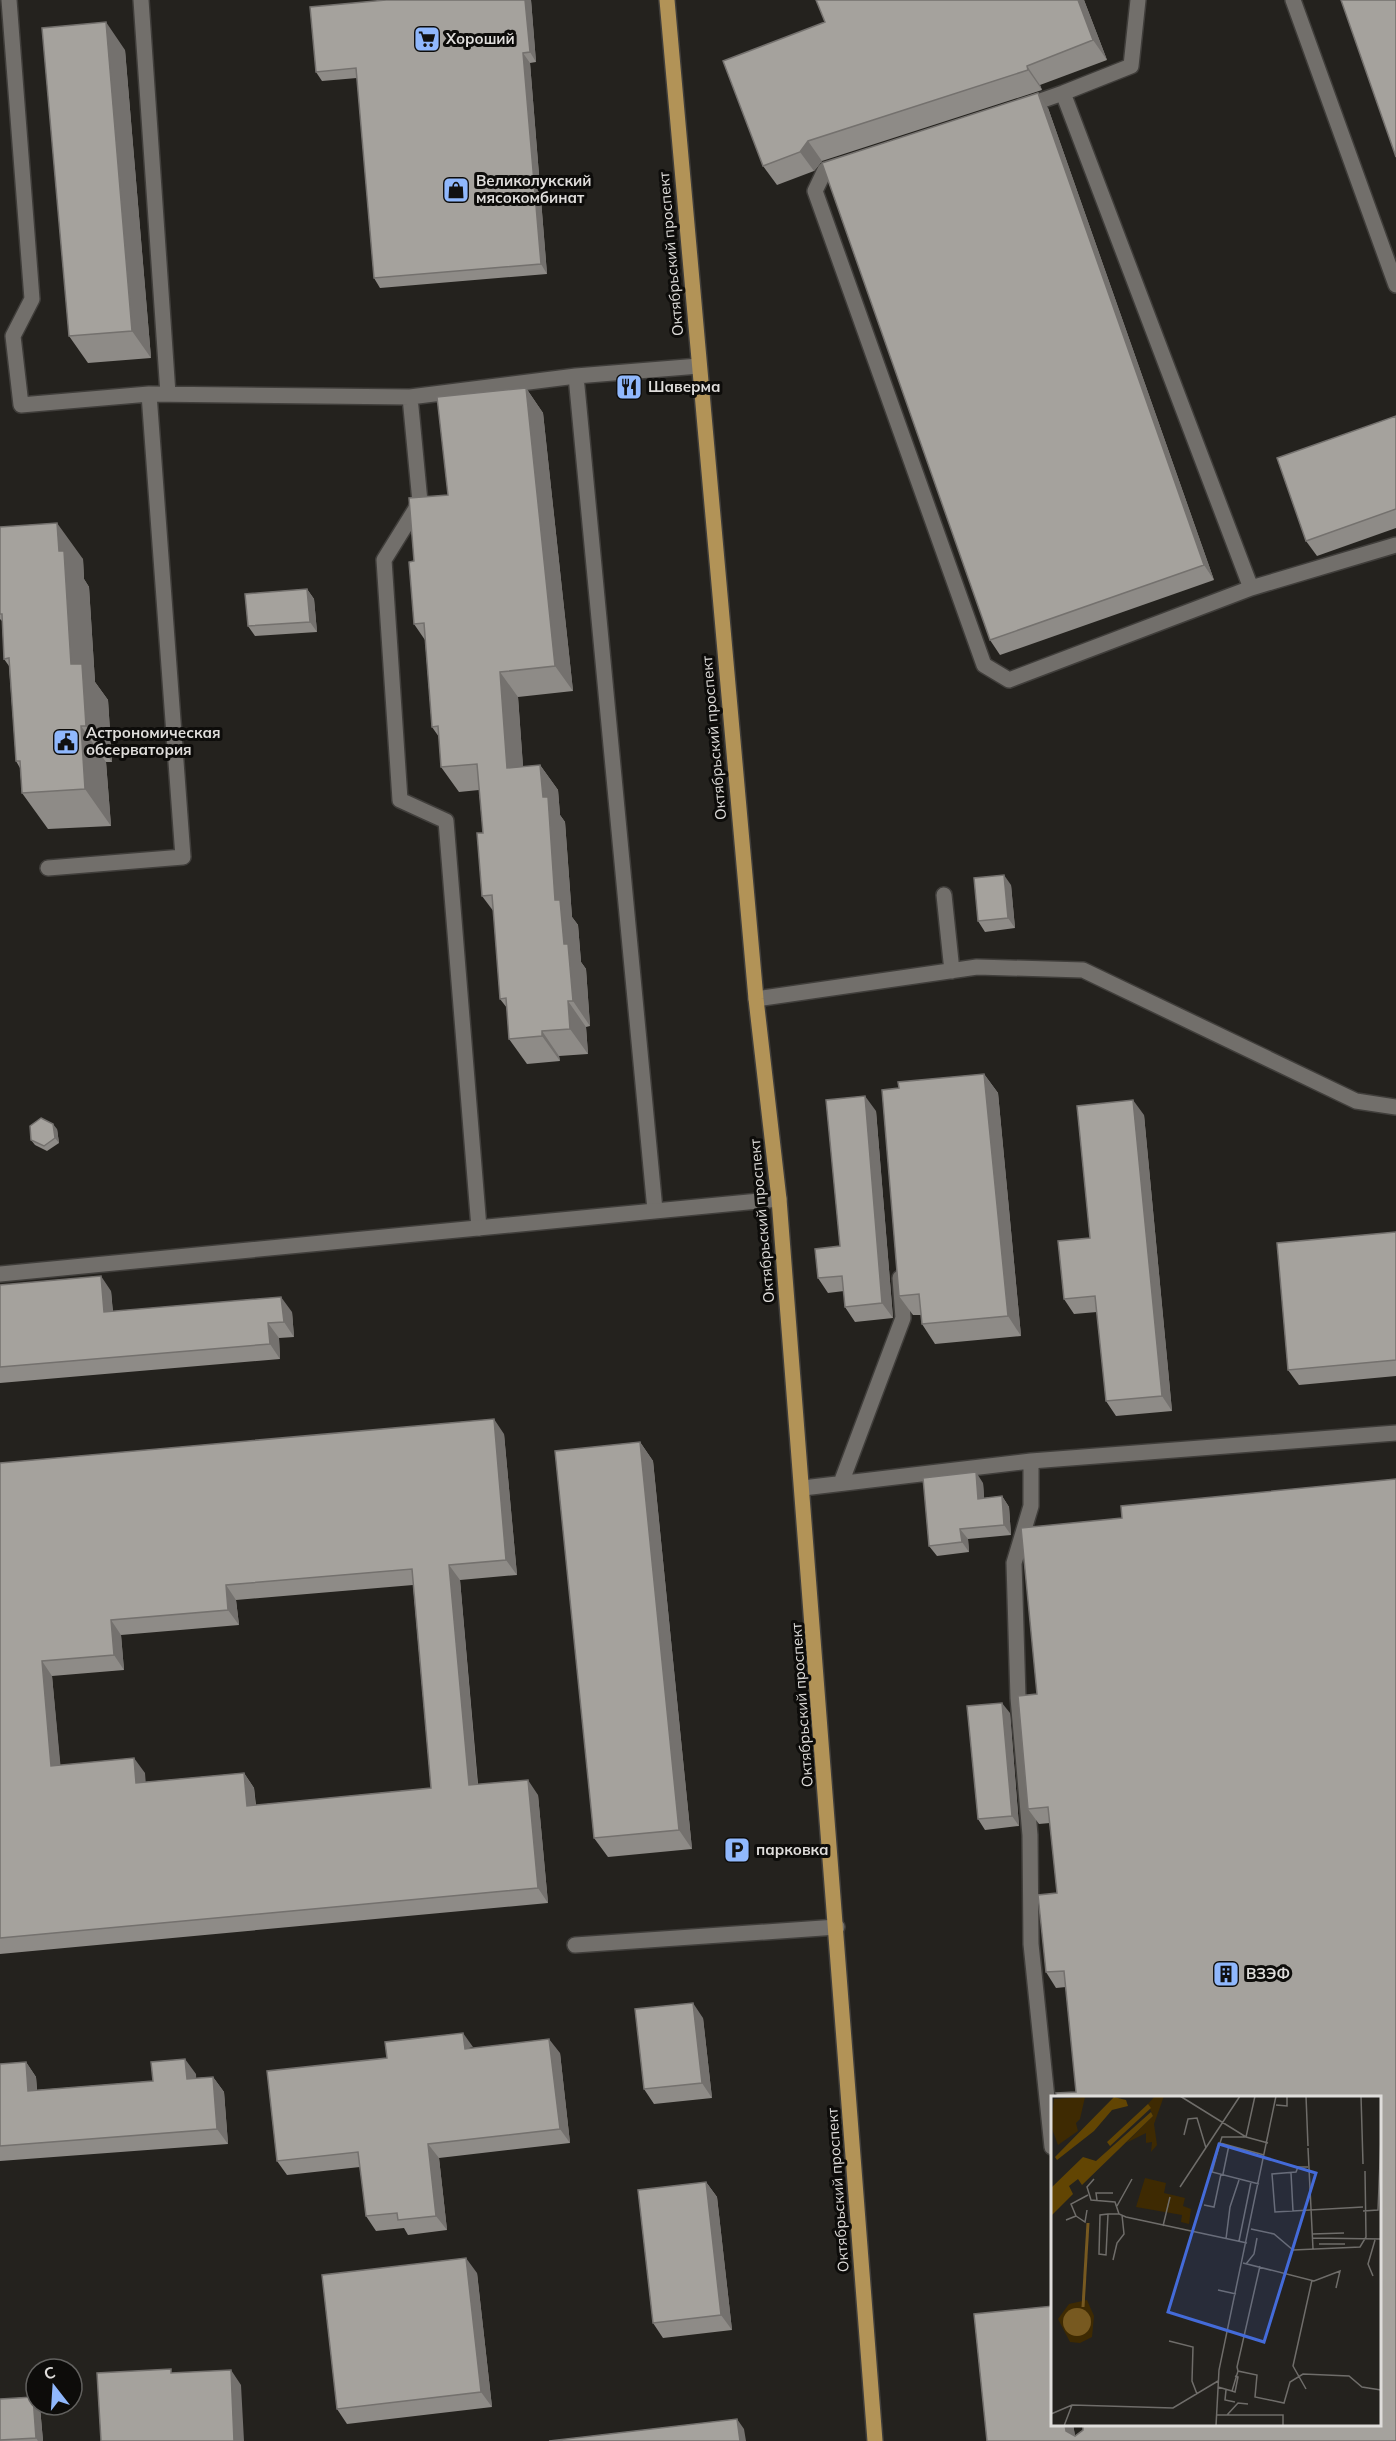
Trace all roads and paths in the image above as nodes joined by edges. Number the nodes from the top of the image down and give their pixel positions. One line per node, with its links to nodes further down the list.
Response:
1 (9, 0): 12 (street)
2 (141, 0): 13 (street)
3 (667, 0): 10 (main road, Октябрьский проспект)
4 (1138, 0): 6 (street)
5 (1293, 0): 9 (street)
6 (1063, 93): 7 (street); 16 (street)
7 (1007, 112)
8 (859, 159): 16 (street)
9 (1396, 285)
10 (699, 366): 11 (street); 20 (main road, Октябрьский проспект)
11 (576, 376): 14 (street); 23 (street)
12 (149, 394): 13 (street); 17 (street)
13 (168, 394): 14 (street)
14 (410, 397): 24 (street)
15 (1396, 545): 16 (street)
16 (1251, 588)
17 (48, 868)
18 (944, 895): 19 (street)
19 (952, 972): 20 (street); 21 (street)
20 (756, 999): 22 (main road, Октябрьский проспект)
21 (1396, 1107)
22 (779, 1199): 23 (street); 30 (main road, Октябрьский проспект)
23 (655, 1210): 24 (street)
24 (479, 1228): 26 (street)
25 (898, 1258): 29 (street)
26 (0, 1274)
27 (1396, 1432): 28 (street)
28 (1030, 1461): 29 (street); 33 (street)
29 (841, 1483): 30 (street)
30 (802, 1488): 31 (main road, Октябрьский проспект)
31 (837, 1927): 32 (street); 34 (main road, Октябрьский проспект)
32 (575, 1944)
33 (1051, 2129)
34 (875, 2441)

